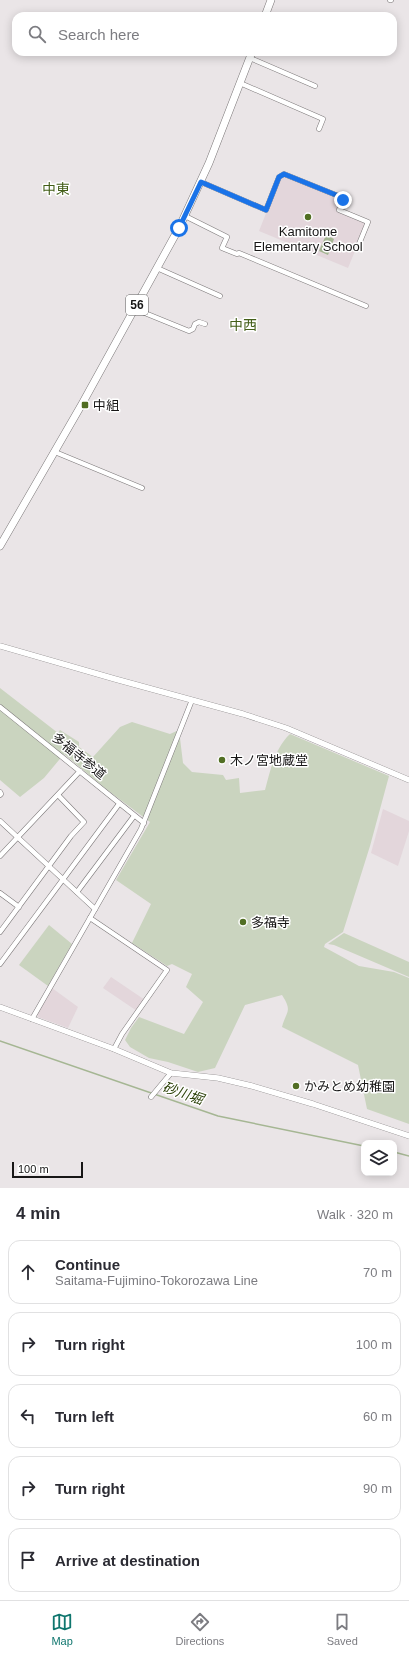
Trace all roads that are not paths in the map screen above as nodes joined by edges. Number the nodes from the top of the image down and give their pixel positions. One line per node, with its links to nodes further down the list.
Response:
1 (271, 0): 2 (main road)
2 (266, 12)
3 (251, 56): 5 (main road, 56)
4 (253, 56): 6 (street)
5 (240, 83): 7 (street); 8 (main road, 56)
6 (314, 86)
7 (319, 129)
8 (201, 182): 9 (main road, 56); 10 (street)
9 (185, 216): 11 (main road, 56); 13 (street)
10 (359, 244)
11 (157, 268): 12 (street); 14 (main road, 56)
12 (220, 296)
13 (366, 306)
14 (135, 309): 15 (street); 16 (main road, 56)
15 (205, 324)
16 (55, 452): 17 (street); 18 (main road, 56)
17 (142, 488)
18 (0, 546)
19 (0, 646): 20 (street)
20 (192, 700): 23 (street); 28 (street)
21 (0, 707): 22 (street, 多福寺参道)
22 (80, 771): 24 (street); 25 (street, 多福寺参道)
23 (409, 780)
24 (58, 795): 29 (street); 31 (street)
25 (119, 804): 26 (street, 多福寺参道); 32 (street)
26 (134, 816): 28 (street, 多福寺参道); 33 (street)
27 (0, 821): 29 (street)
28 (144, 823): 36 (street)
29 (17, 837): 30 (street); 31 (street)
30 (0, 856)
31 (49, 866): 32 (street); 35 (street)
32 (63, 879): 33 (street); 39 (street)
33 (77, 892): 36 (street)
34 (0, 893): 35 (street)
35 (19, 907): 38 (street)
36 (95, 908): 37 (street)
37 (90, 918): 41 (street); 42 (street)
38 (0, 932)
39 (0, 964)
40 (0, 1007): 41 (street)
41 (32, 1019): 42 (street)
42 (114, 1049): 43 (street)
43 (171, 1072): 44 (street); 45 (street)
44 (151, 1097)
45 (409, 1136)

